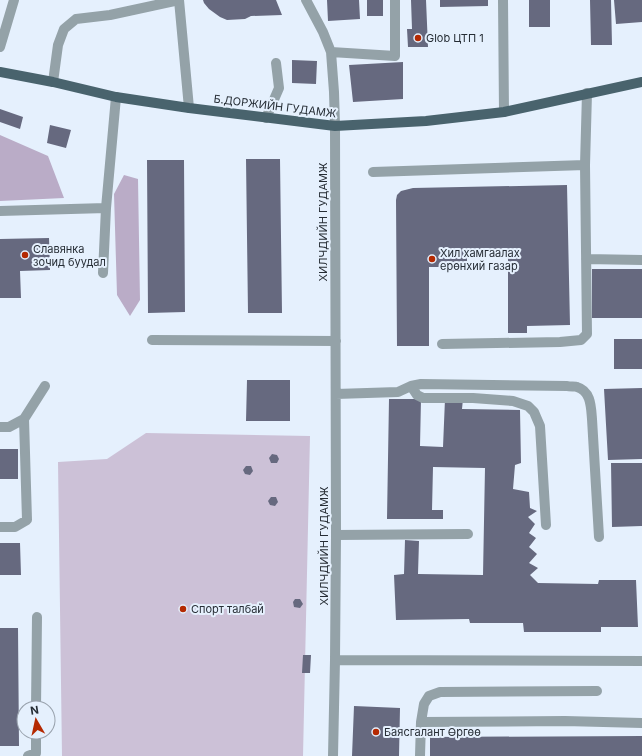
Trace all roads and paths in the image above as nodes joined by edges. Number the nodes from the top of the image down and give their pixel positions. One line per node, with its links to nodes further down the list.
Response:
1 (14, 0): 6 (street)
2 (179, 0): 10 (street); 14 (street)
3 (306, 0): 7 (street, ХИЛЧДИЙН ГУДАМЖ)
4 (396, 0): 7 (street)
5 (503, 0): 15 (street)
6 (0, 47)
7 (331, 52): 17 (street, ХИЛЧДИЙН ГУДАМЖ)
8 (276, 63): 16 (street)
9 (0, 72): 10 (main road, Б.ДОРЖИЙН ГУДАМЖ)
10 (53, 82): 13 (main road, Б.ДОРЖИЙН ГУДАМЖ)
11 (642, 82): 12 (main road, Б.ДОРЖИЙН ГУДАМЖ)
12 (587, 93): 15 (main road, Б.ДОРЖИЙН ГУДАМЖ); 18 (street)
13 (116, 97): 14 (main road, Б.ДОРЖИЙН ГУДАМЖ); 20 (street)
14 (189, 108): 16 (main road, Б.ДОРЖИЙН ГУДАМЖ)
15 (504, 112): 17 (main road, Б.ДОРЖИЙН ГУДАМЖ)
16 (266, 118): 17 (main road, Б.ДОРЖИЙН ГУДАМЖ)
17 (335, 126): 26 (street, ХИЛЧДИЙН ГУДАМЖ)
18 (585, 165): 19 (street); 22 (street)
19 (373, 172)
20 (106, 208): 21 (street); 24 (street)
21 (0, 211)
22 (586, 259): 23 (street); 27 (street)
23 (642, 260)
24 (103, 273)
25 (152, 340): 26 (street)
26 (336, 341): 30 (street, ХИЛЧДИЙН ГУДАМЖ)
27 (442, 344)
28 (45, 386): 31 (street)
29 (411, 386): 30 (street); 33 (street); 37 (street)
30 (336, 394): 36 (street, ХИЛЧДИЙН ГУДАМЖ)
31 (24, 418): 32 (street); 34 (street)
32 (0, 427)
33 (546, 526)
34 (0, 527)
35 (468, 534): 36 (street)
36 (336, 535): 39 (street, ХИЛЧДИЙН ГУДАМЖ)
37 (599, 537)
38 (37, 617): 42 (street)
39 (335, 660): 40 (street); 47 (street, ХИЛЧДИЙН ГУДАМЖ)
40 (642, 661)
41 (597, 691): 43 (street)
42 (36, 700)
43 (422, 722): 44 (street); 48 (street)
44 (642, 723)
45 (36, 740): 46 (street)
46 (28, 756)
47 (333, 756)
48 (420, 756)

